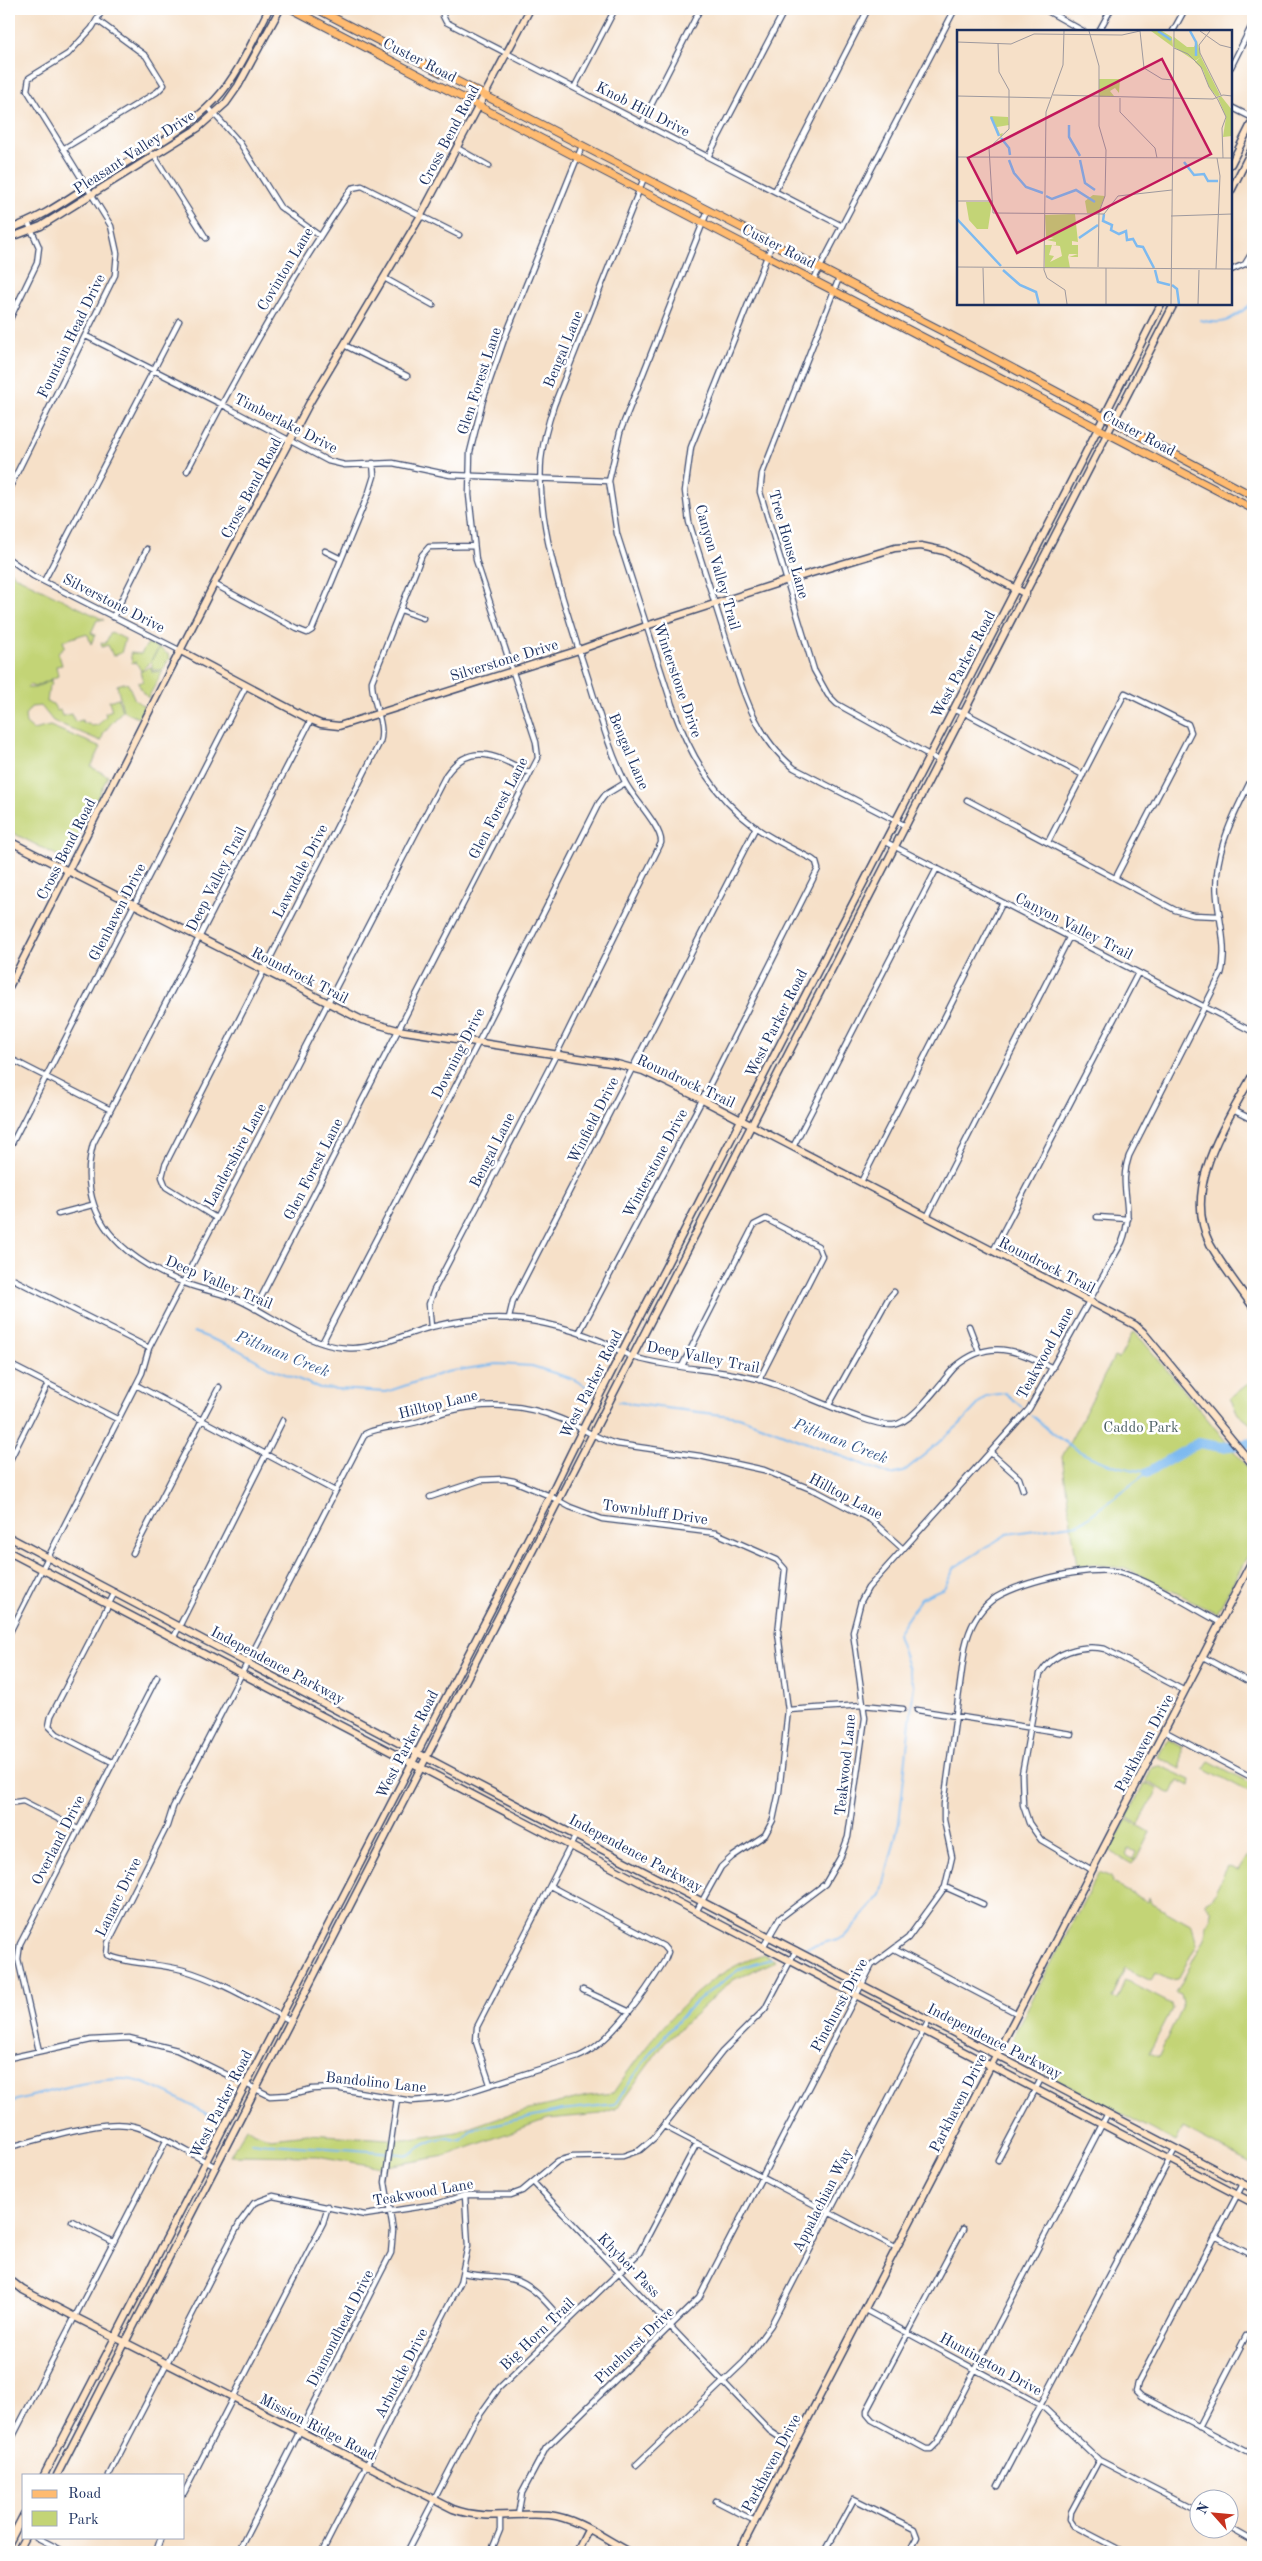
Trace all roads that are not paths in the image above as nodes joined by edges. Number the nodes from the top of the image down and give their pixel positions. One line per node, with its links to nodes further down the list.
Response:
1 (104, 9): 16 (street)
2 (269, 9): 23 (main road, Pleasant Valley Drive)
3 (280, 9): 24 (main road, Pleasant Valley Drive)
4 (292, 9): 27 (main road, Custer Road)
5 (317, 9): 26 (main road, Custer Road)
6 (444, 9): 21 (street, Knob Hill Drive)
7 (530, 9): 21 (main road, Cross Bend Road)
8 (615, 9): 25 (street)
9 (700, 9): 32 (street)
10 (785, 9): 40 (street)
11 (868, 9): 47 (street)
12 (955, 9): 53 (street)
13 (1044, 9): 18 (street)
14 (1111, 9): 19 (street)
15 (1185, 9): 20 (street)
16 (97, 20): 37 (street, Fountain Head Drive); 37 (street)
17 (1253, 23): 22 (street)
18 (1081, 30)
19 (1100, 30)
20 (1174, 30)
21 (507, 54): 25 (street, Knob Hill Drive); 26 (main road, Cross Bend Road)
22 (1232, 65)
23 (239, 66): 24 (main road); 28 (main road, Pleasant Valley Drive)
24 (248, 70): 30 (main road, Pleasant Valley Drive)
25 (574, 88): 32 (street, Knob Hill Drive)
26 (484, 96): 27 (main road, Cross Bend Road); 33 (main road, Custer Road)
27 (479, 106): 35 (main road, Cross Bend Road); 39 (main road, Custer Road)
28 (208, 107): 30 (street); 34 (main road, Pleasant Valley Drive)
29 (1232, 108): 31 (street)
30 (214, 114): 38 (main road, Pleasant Valley Drive); 57 (street)
31 (1253, 119): 41 (main road)
32 (642, 123): 40 (street, Knob Hill Drive)
33 (582, 146): 39 (street, Glen Forest Lane); 43 (main road, Custer Road)
34 (150, 148): 38 (street); 44 (main road, Pleasant Valley Drive)
35 (458, 148): 42 (street); 50 (main road, Cross Bend Road)
36 (1253, 148): 46 (main road)
37 (63, 149): 44 (street, Fountain Head Drive)
38 (154, 156): 48 (main road, Pleasant Valley Drive); 59 (street)
39 (577, 156): 45 (main road, Custer Road); 88 (street, Glen Forest Lane)
40 (708, 157): 47 (street, Knob Hill Drive)
41 (1232, 162)
42 (489, 166)
43 (644, 178): 45 (street, Bengal Lane); 49 (main road, Custer Road)
44 (86, 187): 48 (street, Fountain Head Drive); 51 (main road, Pleasant Valley Drive)
45 (640, 189): 52 (main road, Custer Road); 89 (street, Bengal Lane)
46 (1232, 189)
47 (775, 191): 53 (street, Knob Hill Drive)
48 (90, 195): 55 (main road, Pleasant Valley Drive); 74 (street, Fountain Head Drive)
49 (708, 210): 52 (street, Winterstone Drive); 60 (main road, Custer Road)
50 (420, 217): 56 (street, Covinton Lane); 57 (street, Covinton Lane); 66 (main road, Cross Bend Road)
51 (28, 222): 54 (main road, Pleasant Valley Drive); 55 (street)
52 (703, 222): 62 (main road, Custer Road); 90 (street, Winterstone Drive)
53 (842, 226): 63 (street)
54 (9, 228)
55 (32, 231): 58 (main road, Pleasant Valley Drive); 72 (street)
56 (459, 235)
57 (320, 236): 80 (street, Covinton Lane)
58 (9, 238)
59 (206, 238)
60 (772, 244): 62 (street, Canyon Valley Trail); 63 (main road, Custer Road)
61 (1253, 251): 64 (street)
62 (767, 255): 67 (main road, Custer Road); 106 (street, Canyon Valley Trail)
63 (819, 267): 65 (main road, Custer Road); 67 (street)
64 (1232, 270)
65 (839, 278): 68 (street, Tree House Lane); 81 (main road, Custer Road)
66 (386, 279): 69 (street); 76 (main road, Cross Bend Road)
67 (814, 279): 68 (main road, Custer Road)
68 (834, 289): 83 (main road, Custer Road); 102 (street, Tree House Lane)
69 (433, 305)
70 (1160, 305): 75 (main road, West Parker Road)
71 (1173, 305): 77 (main road, West Parker Road)
72 (9, 321)
73 (179, 322): 78 (street)
74 (86, 336): 78 (street, Timberlake Drive); 91 (street, Fountain Head Drive)
75 (1140, 344): 77 (main road); 81 (main road, West Parker Road)
76 (344, 345): 79 (street); 85 (main road, Cross Bend Road)
77 (1151, 349): 82 (main road, West Parker Road)
78 (154, 371): 80 (street, Timberlake Drive); 101 (street)
79 (407, 376)
80 (221, 404): 85 (street, Timberlake Drive); 87 (street, Covinton Lane)
81 (1105, 417): 82 (main road, Custer Road); 83 (main road, West Parker Road)
82 (1114, 422): 84 (main road, West Parker Road); 92 (main road, Custer Road)
83 (1100, 428): 84 (main road, Custer Road); 93 (main road, West Parker Road)
84 (1109, 432): 94 (main road, Custer Road); 95 (main road, West Parker Road)
85 (291, 441): 86 (street, Timberlake Drive); 103 (main road, Cross Bend Road)
86 (374, 463): 88 (street, Timberlake Drive); 99 (street)
87 (187, 471)
88 (469, 476): 89 (street, Timberlake Drive); 96 (street, Glen Forest Lane)
89 (541, 478): 90 (street, Timberlake Drive); 112 (street, Bengal Lane)
90 (609, 481): 110 (street, Winterstone Drive)
91 (9, 489)
92 (1253, 496)
93 (1060, 504): 95 (main road); 104 (main road, West Parker Road)
94 (1253, 508)
95 (1070, 509): 105 (main road, West Parker Road)
96 (473, 546): 107 (street, Lawndale Drive); 115 (street, Glen Forest Lane)
97 (147, 549): 108 (street)
98 (325, 551): 99 (street)
99 (341, 558): 103 (street)
100 (9, 559): 101 (street, Silverstone Drive)
101 (44, 581): 108 (street, Silverstone Drive)
102 (785, 581): 104 (main road, Silverstone Drive); 106 (main road, Silverstone Drive); 121 (street, Tree House Lane)
103 (214, 584): 114 (main road, Cross Bend Road)
104 (1016, 588): 105 (main road, Silverstone Drive); 111 (main road, West Parker Road)
105 (1026, 594): 113 (main road, West Parker Road)
106 (714, 604): 110 (main road, Silverstone Drive); 128 (street, Canyon Valley Trail)
107 (401, 610): 109 (street); 119 (street, Lawndale Drive)
108 (113, 617): 114 (street, Silverstone Drive)
109 (424, 618)
110 (646, 626): 112 (main road, Silverstone Drive); 130 (street, Winterstone Drive)
111 (987, 644): 113 (main road); 117 (main road, West Parker Road)
112 (579, 650): 115 (main road, Silverstone Drive); 126 (street, Bengal Lane)
113 (997, 650): 118 (main road, West Parker Road)
114 (181, 651): 116 (main road, Silverstone Drive); 136 (main road, Cross Bend Road)
115 (512, 671): 119 (main road, Silverstone Drive); 123 (street, Glen Forest Lane)
116 (246, 686): 120 (main road, Silverstone Drive); 138 (street, Glenhaven Drive)
117 (953, 710): 118 (street); 121 (main road, West Parker Road)
118 (965, 712): 122 (main road, West Parker Road); 124 (street)
119 (376, 713): 120 (main road, Silverstone Drive); 143 (street, Lawndale Drive)
120 (311, 720): 141 (street, Deep Valley Trail)
121 (929, 755): 122 (street, Tree House Lane); 128 (main road, West Parker Road)
122 (940, 761): 129 (main road, West Parker Road)
123 (530, 773): 146 (street, Landershire Lane); 148 (street, Glen Forest Lane)
124 (1084, 775): 133 (street); 137 (street)
125 (1253, 776): 140 (street, Teakwood Lane)
126 (625, 783): 150 (street, Downing Drive); 151 (street, Bengal Lane)
127 (967, 800): 133 (street)
128 (894, 820): 129 (street, Canyon Valley Trail); 131 (main road, West Parker Road)
129 (906, 826): 134 (main road, West Parker Road)
130 (756, 828): 153 (street, Winfield Drive); 156 (street, Winterstone Drive)
131 (884, 840): 134 (street, Canyon Valley Trail); 159 (main road, West Parker Road)
132 (9, 841): 136 (main road, Roundrock Trail)
133 (1048, 842): 137 (street)
134 (895, 846): 135 (street, Canyon Valley Trail); 161 (main road, West Parker Road)
135 (937, 868): 139 (street, Canyon Valley Trail); 162 (street)
136 (69, 871): 138 (main road, Roundrock Trail); 145 (main road, Cross Bend Road)
137 (1116, 877): 140 (street)
138 (135, 904): 141 (main road, Roundrock Trail); 155 (street, Glenhaven Drive)
139 (1002, 904): 142 (street, Canyon Valley Trail); 164 (street)
140 (1219, 916): 147 (street, Teakwood Lane)
141 (200, 938): 143 (main road, Roundrock Trail); 157 (street, Deep Valley Trail)
142 (1070, 938): 144 (street, Canyon Valley Trail); 167 (street)
143 (263, 970): 146 (main road, Roundrock Trail); 169 (street, Lawndale Drive)
144 (1138, 973): 147 (street, Canyon Valley Trail); 171 (street)
145 (9, 988)
146 (328, 1004): 148 (main road, Roundrock Trail); 169 (street, Landershire Lane)
147 (1205, 1006): 149 (street, Canyon Valley Trail); 170 (street, Teakwood Lane)
148 (398, 1030): 150 (main road, Roundrock Trail); 177 (street, Glen Forest Lane)
149 (1253, 1032)
150 (478, 1042): 151 (main road, Roundrock Trail); 182 (street, Downing Drive)
151 (557, 1053): 153 (main road, Roundrock Trail); 180 (street, Bengal Lane)
152 (9, 1058): 155 (street)
153 (634, 1068): 156 (main road, Roundrock Trail); 178 (street, Winfield Drive)
154 (1253, 1074): 158 (main road)
155 (46, 1077): 157 (street); 163 (street, Glenhaven Drive)
156 (702, 1100): 159 (main road, Roundrock Trail); 181 (street, Winterstone Drive)
157 (109, 1109): 165 (street, Deep Valley Trail)
158 (1234, 1110): 160 (street); 176 (main road)
159 (740, 1120): 161 (main road, Roundrock Trail); 184 (main road, West Parker Road)
160 (1253, 1120)
161 (751, 1125): 162 (main road, Roundrock Trail); 186 (main road, West Parker Road)
162 (793, 1147): 164 (main road, Roundrock Trail)
163 (9, 1149)
164 (861, 1182): 167 (main road, Roundrock Trail)
165 (92, 1205): 166 (street); 173 (street, Deep Valley Trail)
166 (58, 1214)
167 (928, 1217): 171 (main road, Roundrock Trail)
168 (1097, 1217): 170 (street)
169 (216, 1218): 173 (street, Landershire Lane)
170 (1128, 1219): 175 (street, Teakwood Lane)
171 (993, 1251): 175 (main road, Roundrock Trail)
172 (9, 1277): 183 (street)
173 (183, 1283): 177 (street, Deep Valley Trail); 183 (street, Landershire Lane)
174 (894, 1292): 194 (street)
175 (1089, 1301): 189 (street, Teakwood Lane); 203 (main road, Roundrock Trail)
176 (1253, 1307)
177 (255, 1309): 182 (street, Deep Valley Trail)
178 (508, 1318): 180 (street, Deep Valley Trail); 181 (street, Deep Valley Trail)
179 (969, 1326): 185 (street)
180 (431, 1327): 182 (street, Deep Valley Trail)
181 (579, 1333): 184 (street, Deep Valley Trail)
182 (322, 1342)
183 (149, 1348): 192 (street, Landershire Lane)
184 (622, 1351): 186 (street, Deep Valley Trail); 198 (main road, West Parker Road)
185 (979, 1352): 189 (street, Deep Valley Trail); 194 (street, Deep Valley Trail)
186 (633, 1357): 188 (street, Deep Valley Trail); 199 (main road, West Parker Road)
187 (9, 1364): 191 (street)
188 (682, 1366): 190 (street, Deep Valley Trail); 190 (street)
189 (1052, 1368): 200 (street, Teakwood Lane)
190 (759, 1380): 194 (street, Deep Valley Trail)
191 (48, 1384): 195 (street); 202 (street)
192 (136, 1385): 195 (street, Landershire Lane); 196 (street)
193 (219, 1387): 196 (street)
194 (829, 1405)
195 (118, 1420): 214 (street, Landershire Lane)
196 (200, 1420): 201 (street); 212 (street)
197 (283, 1420): 201 (street)
198 (582, 1428): 199 (street, Hilltop Lane); 205 (street, Hilltop Lane); 206 (main road, West Parker Road)
199 (593, 1434): 208 (main road, West Parker Road); 210 (street, Hilltop Lane)
200 (990, 1452): 204 (street); 210 (street, Teakwood Lane)
201 (266, 1456): 205 (street); 223 (street)
202 (9, 1462)
203 (1253, 1466)
204 (1023, 1490)
205 (335, 1491): 227 (street, Hilltop Lane)
206 (550, 1496): 207 (street, Townbluff Drive); 208 (street, Townbluff Drive); 213 (main road, West Parker Road)
207 (430, 1497)
208 (559, 1501): 215 (main road, West Parker Road); 237 (street, Townbluff Drive)
209 (9, 1538): 214 (main road, Independence Parkway)
210 (904, 1549): 234 (street, Teakwood Lane)
211 (9, 1552): 217 (main road, Independence Parkway)
212 (132, 1553)
213 (519, 1553): 215 (main road); 220 (main road, West Parker Road)
214 (47, 1557): 217 (street, Landershire Lane); 218 (main road, Independence Parkway)
215 (529, 1559): 221 (main road, West Parker Road)
216 (1253, 1559): 222 (main road, Parkhaven Drive)
217 (43, 1568): 219 (main road, Independence Parkway); 224 (street, Landershire Lane)
218 (115, 1592): 219 (street); 223 (main road, Independence Parkway)
219 (110, 1603): 225 (main road, Independence Parkway); 246 (street)
220 (490, 1609): 221 (main road); 228 (main road, West Parker Road)
221 (500, 1615): 230 (main road, West Parker Road)
222 (1220, 1622): 226 (main road, Parkhaven Drive); 239 (street, Pinehurst Drive)
223 (180, 1627): 225 (street); 227 (main road, Independence Parkway)
224 (9, 1634)
225 (174, 1637): 229 (main road, Independence Parkway)
226 (1203, 1657): 232 (street); 233 (main road, Parkhaven Drive)
227 (246, 1662): 229 (street, Hilltop Lane); 235 (main road, Independence Parkway)
228 (458, 1671): 230 (main road); 244 (main road, West Parker Road)
229 (241, 1672): 240 (main road, Independence Parkway); 276 (street, Lanarc Drive)
230 (469, 1676): 245 (main road, West Parker Road)
231 (157, 1677): 246 (street, Overland Drive)
232 (1253, 1684)
233 (1185, 1691): 241 (street); 242 (main road, Parkhaven Drive)
234 (864, 1705): 236 (street); 237 (street); 266 (street, Teakwood Lane)
235 (336, 1708): 240 (main road); 244 (main road, Independence Parkway)
236 (903, 1709)
237 (788, 1710): 261 (street, Townbluff Drive)
238 (917, 1710): 239 (street)
239 (956, 1716): 241 (street); 260 (street, Pinehurst Drive)
240 (330, 1720): 247 (main road, Independence Parkway)
241 (1030, 1728): 243 (street); 258 (street)
242 (1164, 1731): 249 (street); 258 (main road, Parkhaven Drive)
243 (1071, 1734)
244 (416, 1753): 245 (main road, Independence Parkway); 247 (main road, West Parker Road)
245 (427, 1758): 248 (main road, West Parker Road); 250 (main road, Independence Parkway)
246 (112, 1762): 253 (street, Overland Drive)
247 (411, 1763): 248 (main road, Independence Parkway); 255 (main road, West Parker Road)
248 (422, 1768): 252 (main road, Independence Parkway); 257 (main road, West Parker Road)
249 (1253, 1778)
250 (504, 1799): 252 (main road); 254 (main road, Independence Parkway)
251 (9, 1803): 253 (street)
252 (499, 1809): 256 (main road, Independence Parkway)
253 (78, 1829): 280 (street, Overland Drive)
254 (576, 1835): 256 (street); 261 (main road, Independence Parkway)
255 (370, 1843): 257 (main road); 263 (main road, West Parker Road)
256 (570, 1846): 259 (street); 264 (main road, Independence Parkway)
257 (380, 1848): 265 (main road, West Parker Road)
258 (1092, 1870): 275 (main road, Parkhaven Drive)
259 (550, 1886): 274 (street, Bandolino Lane); 285 (street)
260 (945, 1887): 262 (street); 268 (street, Pinehurst Drive)
261 (702, 1901): 264 (street, Townbluff Drive); 266 (main road, Independence Parkway)
262 (983, 1904)
263 (335, 1911): 265 (main road); 276 (main road, West Parker Road)
264 (696, 1912): 267 (main road, Independence Parkway)
265 (345, 1916): 278 (main road, West Parker Road)
266 (769, 1936): 267 (street, Teakwood Lane); 269 (main road, Independence Parkway)
267 (764, 1947): 270 (main road, Independence Parkway)
268 (894, 1949): 271 (street, Pinehurst Drive); 275 (street)
269 (796, 1950): 270 (street, Teakwood Lane); 271 (main road, Independence Parkway)
270 (790, 1961): 273 (main road, Independence Parkway); 292 (street, Teakwood Lane)
271 (862, 1985): 273 (street, Pinehurst Drive); 277 (main road, Independence Parkway)
272 (583, 1990): 274 (street)
273 (857, 1995): 279 (main road, Independence Parkway); 301 (street, Pinehurst Drive)
274 (628, 2011): 285 (street, Bandolino Lane)
275 (1018, 2014): 281 (main road, Parkhaven Drive)
276 (281, 2016): 278 (street, Lanarc Drive); 286 (main road, West Parker Road)
277 (929, 2020): 279 (street, Appalachian Way); 281 (main road, Independence Parkway)
278 (291, 2021): 288 (main road, West Parker Road)
279 (924, 2030): 283 (main road, Independence Parkway); 310 (street, Appalachian Way)
280 (39, 2051): 282 (street, Bandolino Lane); 286 (street, Bandolino Lane)
281 (996, 2056): 283 (main road, Parkhaven Drive); 284 (main road, Independence Parkway)
282 (9, 2058)
283 (991, 2066): 287 (main road, Independence Parkway); 315 (main road, Parkhaven Drive)
284 (1041, 2079): 287 (street); 290 (main road, Independence Parkway)
285 (490, 2084): 289 (street, Bandolino Lane)
286 (245, 2085): 288 (street, Bandolino Lane); 299 (main road, West Parker Road)
287 (1036, 2089): 291 (main road, Independence Parkway); 298 (street)
288 (256, 2090): 289 (street, Bandolino Lane); 300 (main road, West Parker Road)
289 (397, 2099): 309 (street, Diamondhead Drive)
290 (1108, 2113): 291 (street); 296 (main road, Independence Parkway)
291 (1103, 2124): 297 (main road, Independence Parkway); 329 (street)
292 (664, 2126): 294 (street); 302 (street, Teakwood Lane)
293 (166, 2141): 295 (street); 299 (street); 314 (street)
294 (697, 2143): 301 (street); 318 (street, Big Horn Trail)
295 (9, 2147)
296 (1175, 2148): 297 (street); 303 (main road, Independence Parkway)
297 (1170, 2159): 306 (main road, Independence Parkway); 332 (street)
298 (998, 2160)
299 (206, 2162): 300 (street); 326 (main road, West Parker Road)
300 (216, 2167): 327 (main road, West Parker Road)
301 (763, 2178): 310 (street); 323 (street, Pinehurst Drive)
302 (533, 2182): 305 (street, Teakwood Lane); 318 (street, Khyber Pass)
303 (1243, 2184): 304 (main road, Independence Parkway); 306 (street)
304 (1253, 2189)
305 (466, 2195): 309 (street, Teakwood Lane); 317 (street, Arbuckle Drive)
306 (1237, 2195): 307 (main road, Independence Parkway); 313 (street)
307 (1253, 2203)
308 (328, 2206): 309 (street, Teakwood Lane); 328 (street, Teakwood Lane); 331 (street)
309 (390, 2212): 334 (street, Diamondhead Drive)
310 (830, 2212): 315 (street); 330 (street, Appalachian Way)
311 (72, 2221): 314 (street)
312 (963, 2229): 324 (street)
313 (1215, 2236): 316 (street); 333 (street)
314 (114, 2242): 321 (street)
315 (897, 2248): 320 (main road, Parkhaven Drive)
316 (1253, 2256)
317 (464, 2273): 322 (street); 340 (street, Arbuckle Drive)
318 (620, 2273): 322 (street, Big Horn Trail); 323 (street, Khyber Pass)
319 (10, 2284): 321 (main road, Mission Ridge Road)
320 (865, 2310): 324 (street, Huntington Drive); 336 (main road, Parkhaven Drive)
321 (75, 2317): 326 (main road, Mission Ridge Road); 335 (street)
322 (565, 2324): 346 (street, Big Horn Trail)
323 (671, 2327): 330 (street, Khyber Pass); 349 (street, Pinehurst Drive)
324 (908, 2333): 329 (street, Huntington Drive); 329 (street)
325 (1246, 2336): 333 (street)
326 (115, 2338): 327 (main road, Mission Ridge Road); 341 (main road, West Parker Road)
327 (126, 2343): 328 (main road, Mission Ridge Road); 342 (main road, West Parker Road)
328 (166, 2363): 331 (main road, Mission Ridge Road); 343 (street, Teakwood Lane)
329 (975, 2368): 332 (street, Huntington Drive)
330 (724, 2382): 336 (street, Khyber Pass); 339 (street, Appalachian Way)
331 (233, 2398): 334 (main road, Mission Ridge Road); 345 (street)
332 (1041, 2405): 338 (street, Huntington Drive); 344 (street)
333 (1199, 2427): 337 (street)
334 (300, 2432): 340 (main road, Mission Ridge Road); 366 (street, Diamondhead Drive)
335 (9, 2444)
336 (794, 2447): 352 (main road, Parkhaven Drive)
337 (1253, 2455)
338 (1099, 2460): 348 (street, Huntington Drive); 375 (street)
339 (636, 2465)
340 (367, 2466): 346 (main road, Mission Ridge Road); 367 (street, Arbuckle Drive)
341 (45, 2474)
342 (58, 2474)
343 (110, 2474)
344 (998, 2486)
345 (185, 2492)
346 (435, 2499): 350 (main road, Mission Ridge Road); 368 (street, Big Horn Trail)
347 (716, 2501): 352 (street)
348 (1190, 2507)
349 (518, 2515): 350 (main road, Mission Ridge Road); 355 (main road, Mission Ridge Road)
350 (500, 2516): 369 (street)
351 (22, 2518): 353 (main road)
352 (755, 2521): 372 (main road, Parkhaven Drive)
353 (17, 2527): 354 (street); 361 (main road)
354 (22, 2530)
355 (588, 2530): 370 (main road); 371 (main road, Mission Ridge Road)
356 (1240, 2534): 360 (street)
357 (24, 2538): 363 (main road)
358 (38, 2538): 364 (street)
359 (161, 2538): 365 (street)
360 (1253, 2541)
361 (9, 2543)
362 (1253, 2545): 376 (street)
363 (17, 2552)
364 (65, 2552)
365 (156, 2552)
366 (238, 2552)
367 (322, 2552)
368 (407, 2552)
369 (491, 2552)
370 (577, 2552)
371 (630, 2552)
372 (739, 2552)
373 (825, 2552): 374 (street)
374 (910, 2552)
375 (1124, 2552)
376 (1250, 2552)

